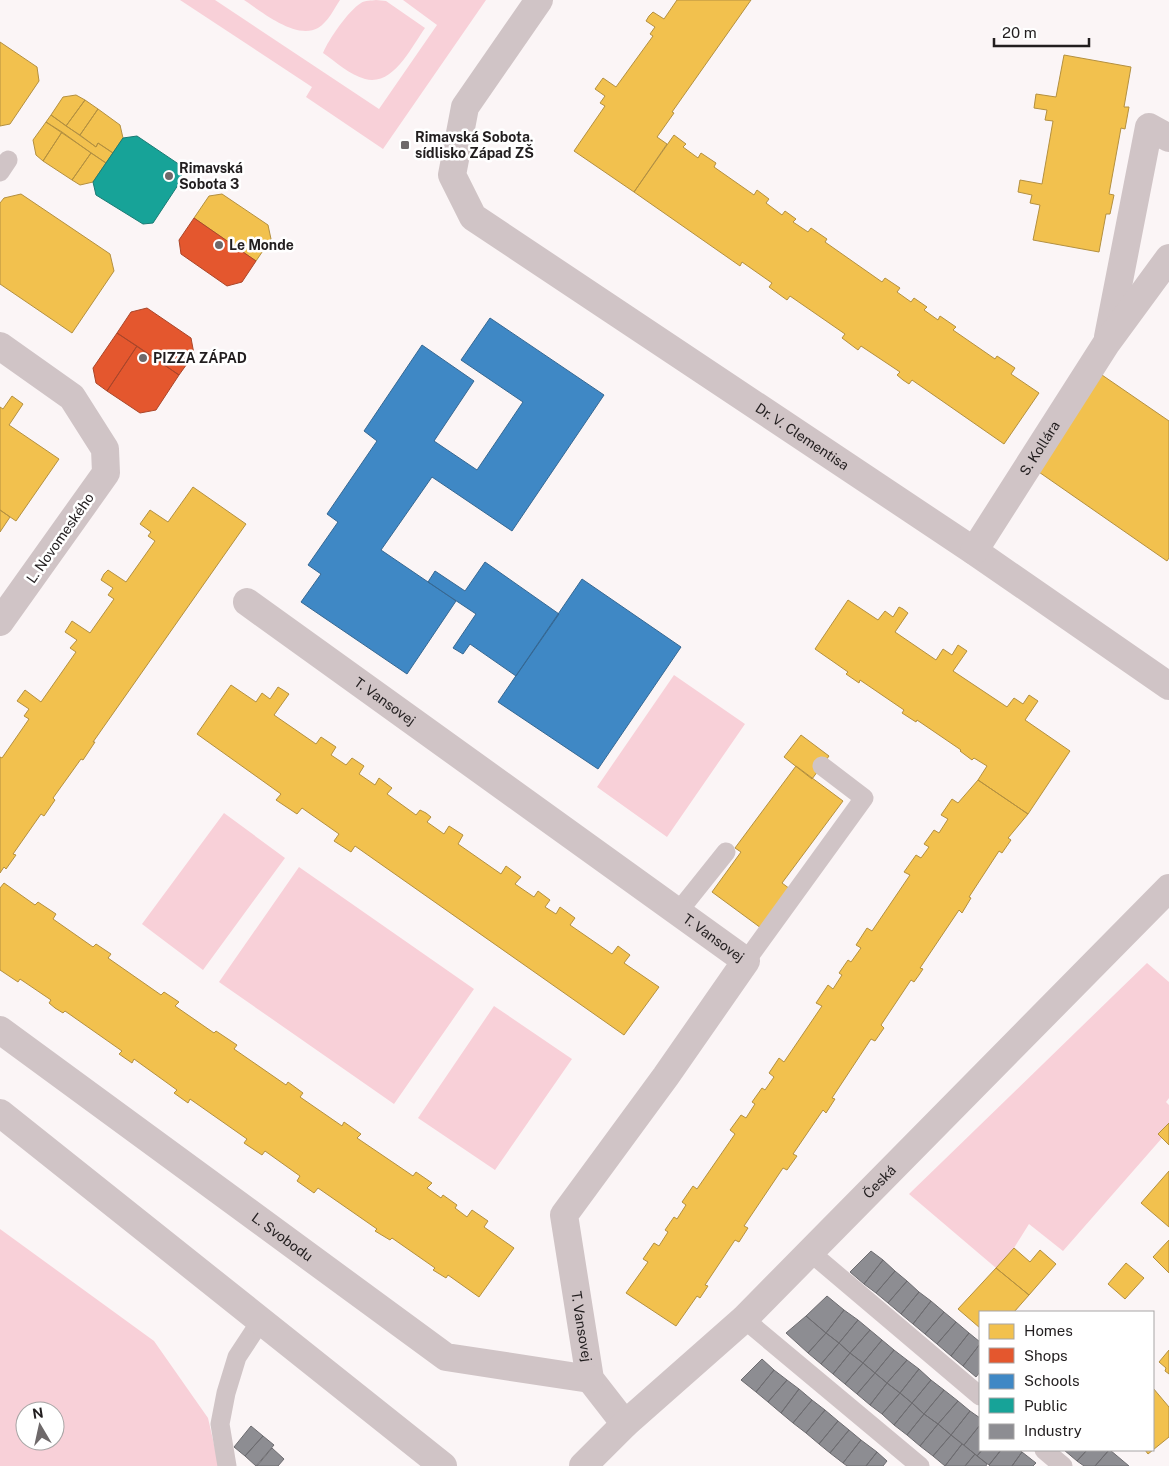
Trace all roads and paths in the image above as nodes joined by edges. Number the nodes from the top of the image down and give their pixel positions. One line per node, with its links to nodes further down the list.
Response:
1 (539, 0): 6 (street, Dr. V. Clementisa)
2 (1169, 138): 4 (street, S. Kollára)
3 (1169, 258): 4 (street, S. Kollára)
4 (1106, 344): 6 (street, S. Kollára)
5 (0, 346): 8 (street, L. Novomeského)
6 (974, 551): 9 (street, Dr. V. Clementisa)
7 (247, 602): 13 (street, T. Vansovej)
8 (0, 622)
9 (1169, 686)
10 (822, 766): 14 (lane)
11 (726, 852): 13 (lane)
12 (1169, 888): 17 (street, Česká)
13 (678, 912): 14 (street, T. Vansovej)
14 (746, 961): 20 (street, T. Vansovej)
15 (0, 1030): 20 (street, L. Svobodu)
16 (0, 1113): 19 (street)
17 (810, 1252): 18 (street, Česká); 21 (lane)
18 (744, 1319): 22 (street, Česká); 27 (lane)
19 (260, 1322): 24 (lane); 25 (street)
20 (590, 1379): 22 (street, T. Vansovej)
21 (979, 1395)
22 (625, 1424): 26 (street, Česká)
23 (1045, 1451): 28 (lane)
24 (227, 1466)
25 (443, 1466)
26 (583, 1466)
27 (920, 1466)
28 (1063, 1466)

